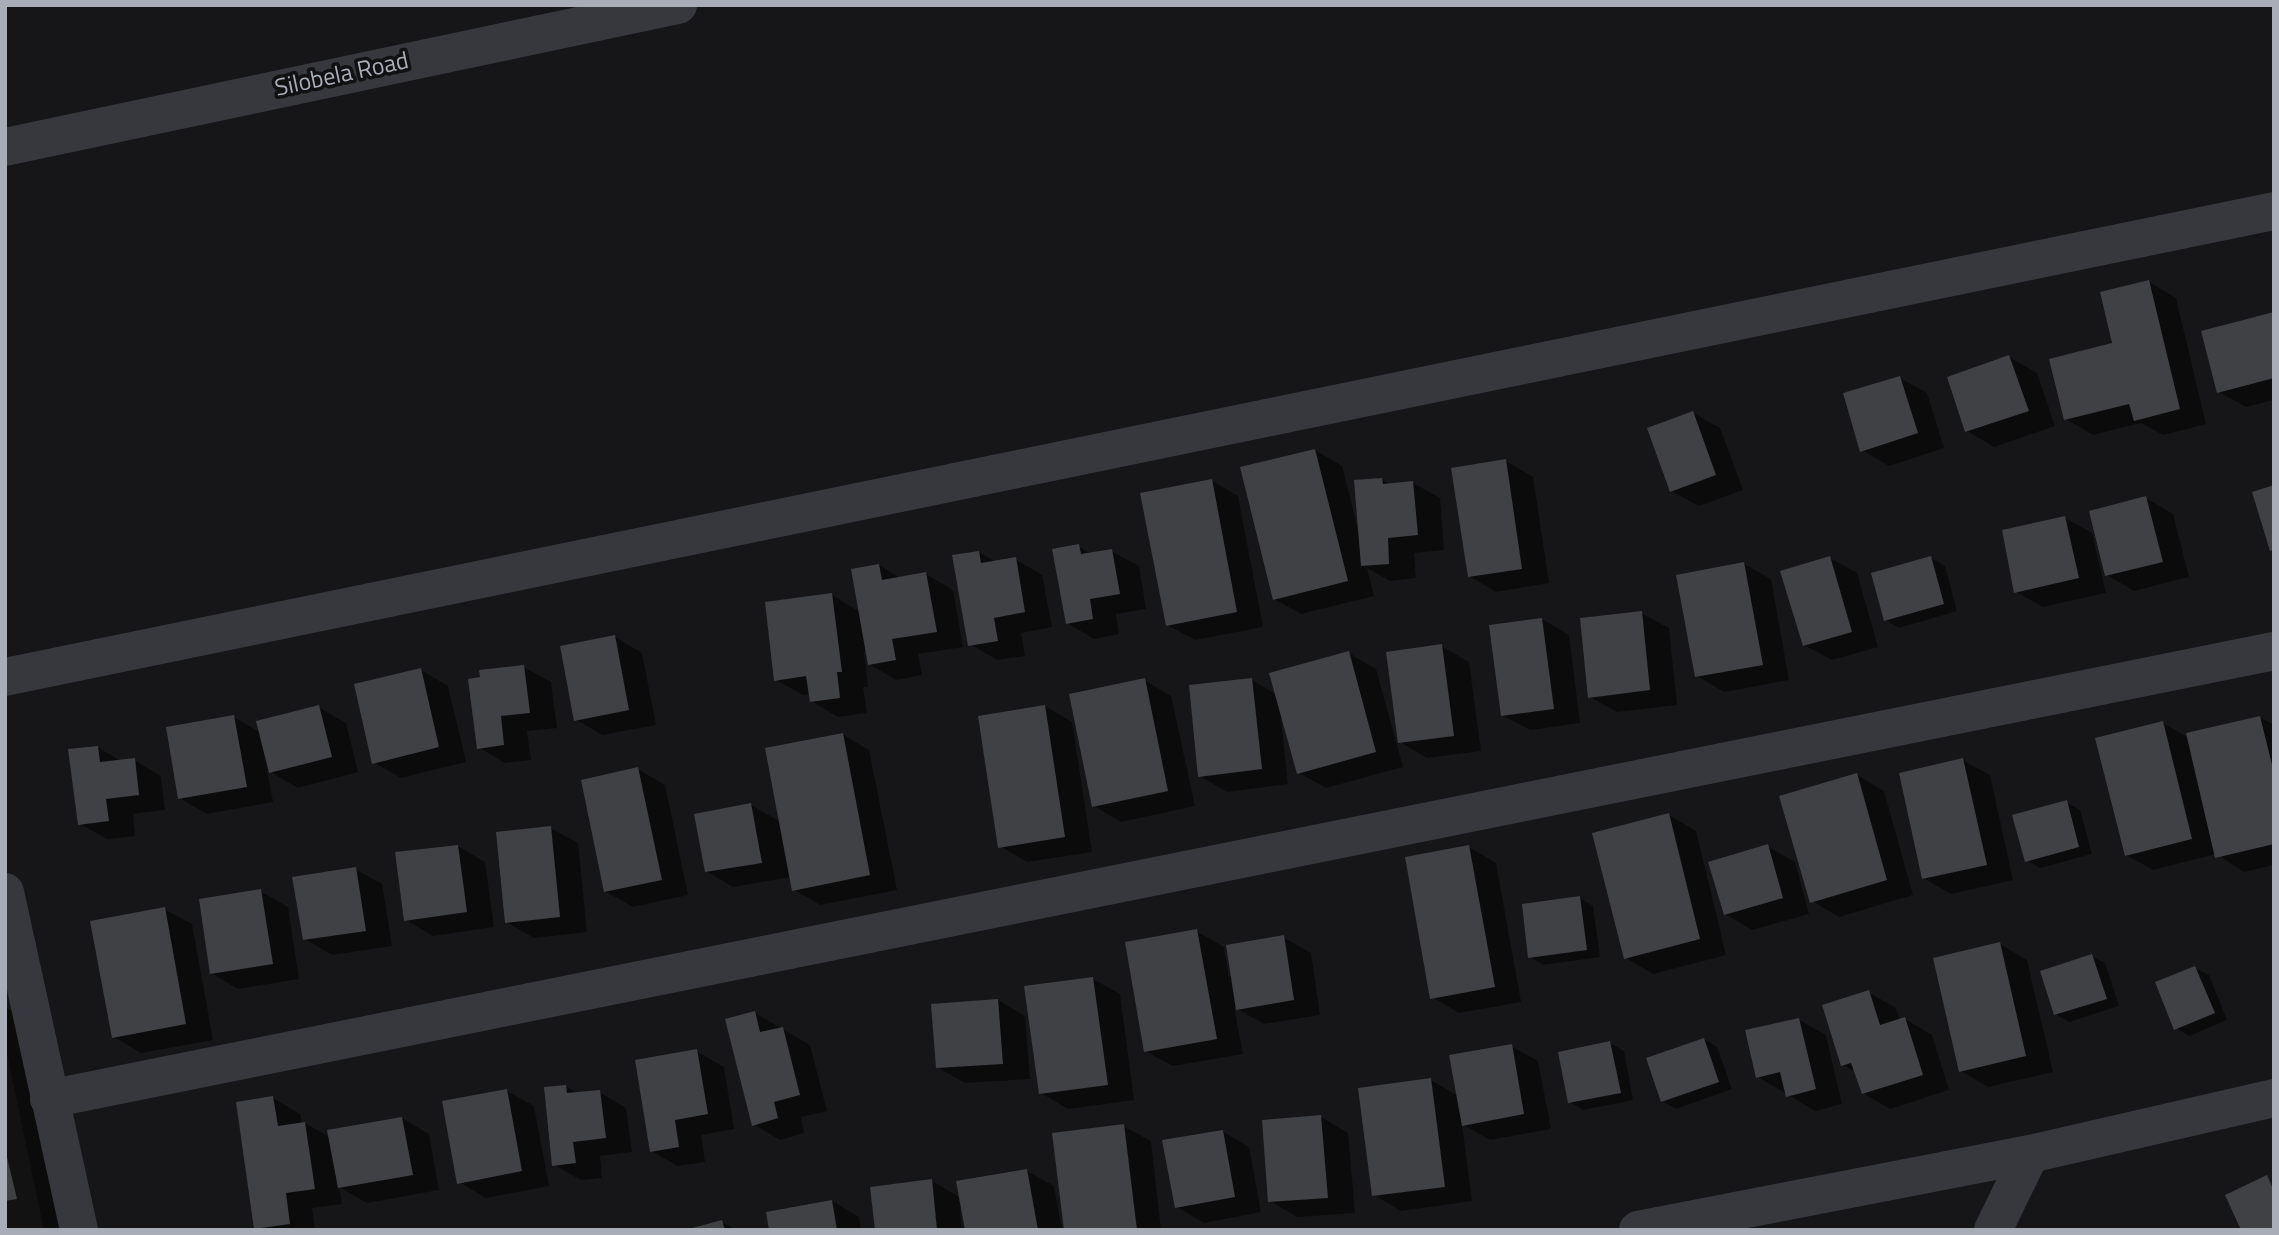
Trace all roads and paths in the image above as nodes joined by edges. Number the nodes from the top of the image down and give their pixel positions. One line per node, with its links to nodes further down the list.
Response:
1 (678, 5): 2 (street, Silobela Road)
2 (5, 147)
3 (2274, 211): 5 (street)
4 (2274, 651): 8 (street)
5 (5, 677)
6 (5, 892): 8 (street)
7 (2274, 1098): 9 (street)
8 (49, 1099): 10 (street)
9 (2030, 1154): 11 (street); 12 (street)
10 (79, 1230)
11 (1638, 1230)
12 (1993, 1230)

